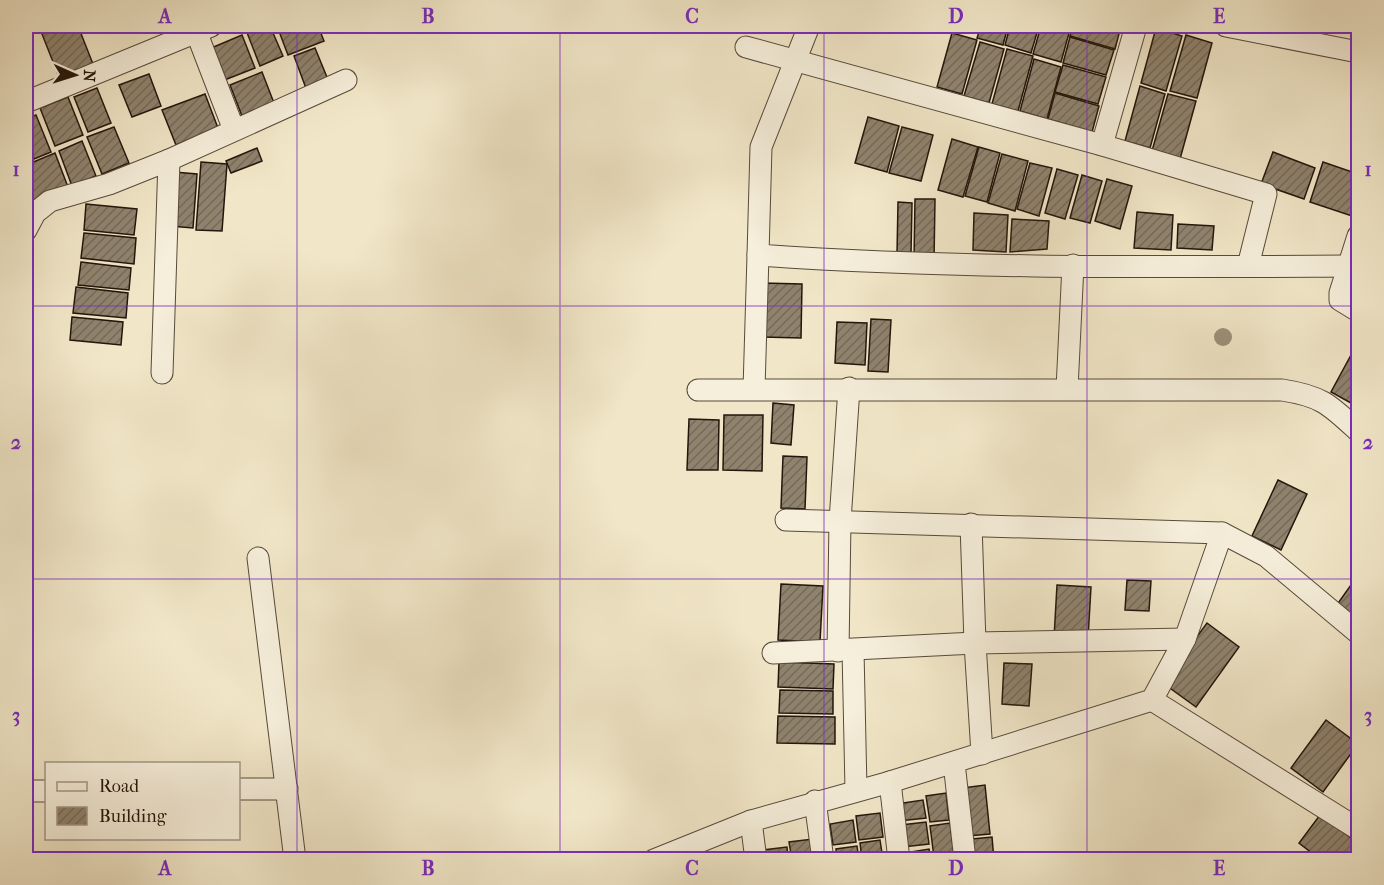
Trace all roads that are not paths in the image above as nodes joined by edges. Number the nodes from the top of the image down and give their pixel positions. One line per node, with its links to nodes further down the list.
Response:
1 (810, 26): 7 (street)
2 (1136, 26): 11 (street)
3 (1226, 26): 6 (street)
4 (201, 27): 9 (street); 10 (street)
5 (746, 47): 7 (street)
6 (1359, 52)
7 (796, 61): 11 (street); 15 (street)
8 (346, 80): 10 (street)
9 (26, 102)
10 (234, 130): 12 (street)
11 (1102, 145): 17 (street)
12 (169, 160): 13 (street); 20 (street)
13 (26, 230)
14 (1359, 236): 18 (street)
15 (758, 255): 16 (street); 22 (street)
16 (1073, 265): 17 (street); 23 (street)
17 (1248, 266): 18 (street)
18 (1347, 266): 19 (street)
19 (1359, 311)
20 (162, 373)
21 (849, 388): 22 (street); 23 (street); 27 (street)
22 (754, 389): 24 (street)
23 (1067, 389): 25 (street)
24 (698, 390)
25 (1359, 431)
26 (786, 520): 27 (street)
27 (840, 520): 28 (street); 34 (street)
28 (971, 524): 29 (street); 33 (street)
29 (1222, 533): 31 (street); 32 (street)
30 (258, 558): 41 (street)
31 (1359, 633)
32 (1185, 639): 33 (street); 36 (street)
33 (975, 643): 34 (street); 37 (street)
34 (845, 650): 35 (street); 42 (street)
35 (773, 653)
36 (1152, 700): 37 (street); 47 (street)
37 (982, 754): 38 (street)
38 (954, 762): 39 (street); 54 (street)
39 (890, 782): 42 (street); 53 (street)
40 (240, 789): 41 (street)
41 (286, 789): 49 (street)
42 (856, 790): 45 (street)
43 (26, 791): 44 (street)
44 (45, 791)
45 (815, 801): 46 (street); 52 (street)
46 (750, 821): 48 (street); 51 (street)
47 (1359, 829)
48 (685, 853): 50 (street)
49 (295, 860)
50 (654, 860)
51 (756, 860)
52 (823, 860)
53 (899, 860)
54 (965, 860)

